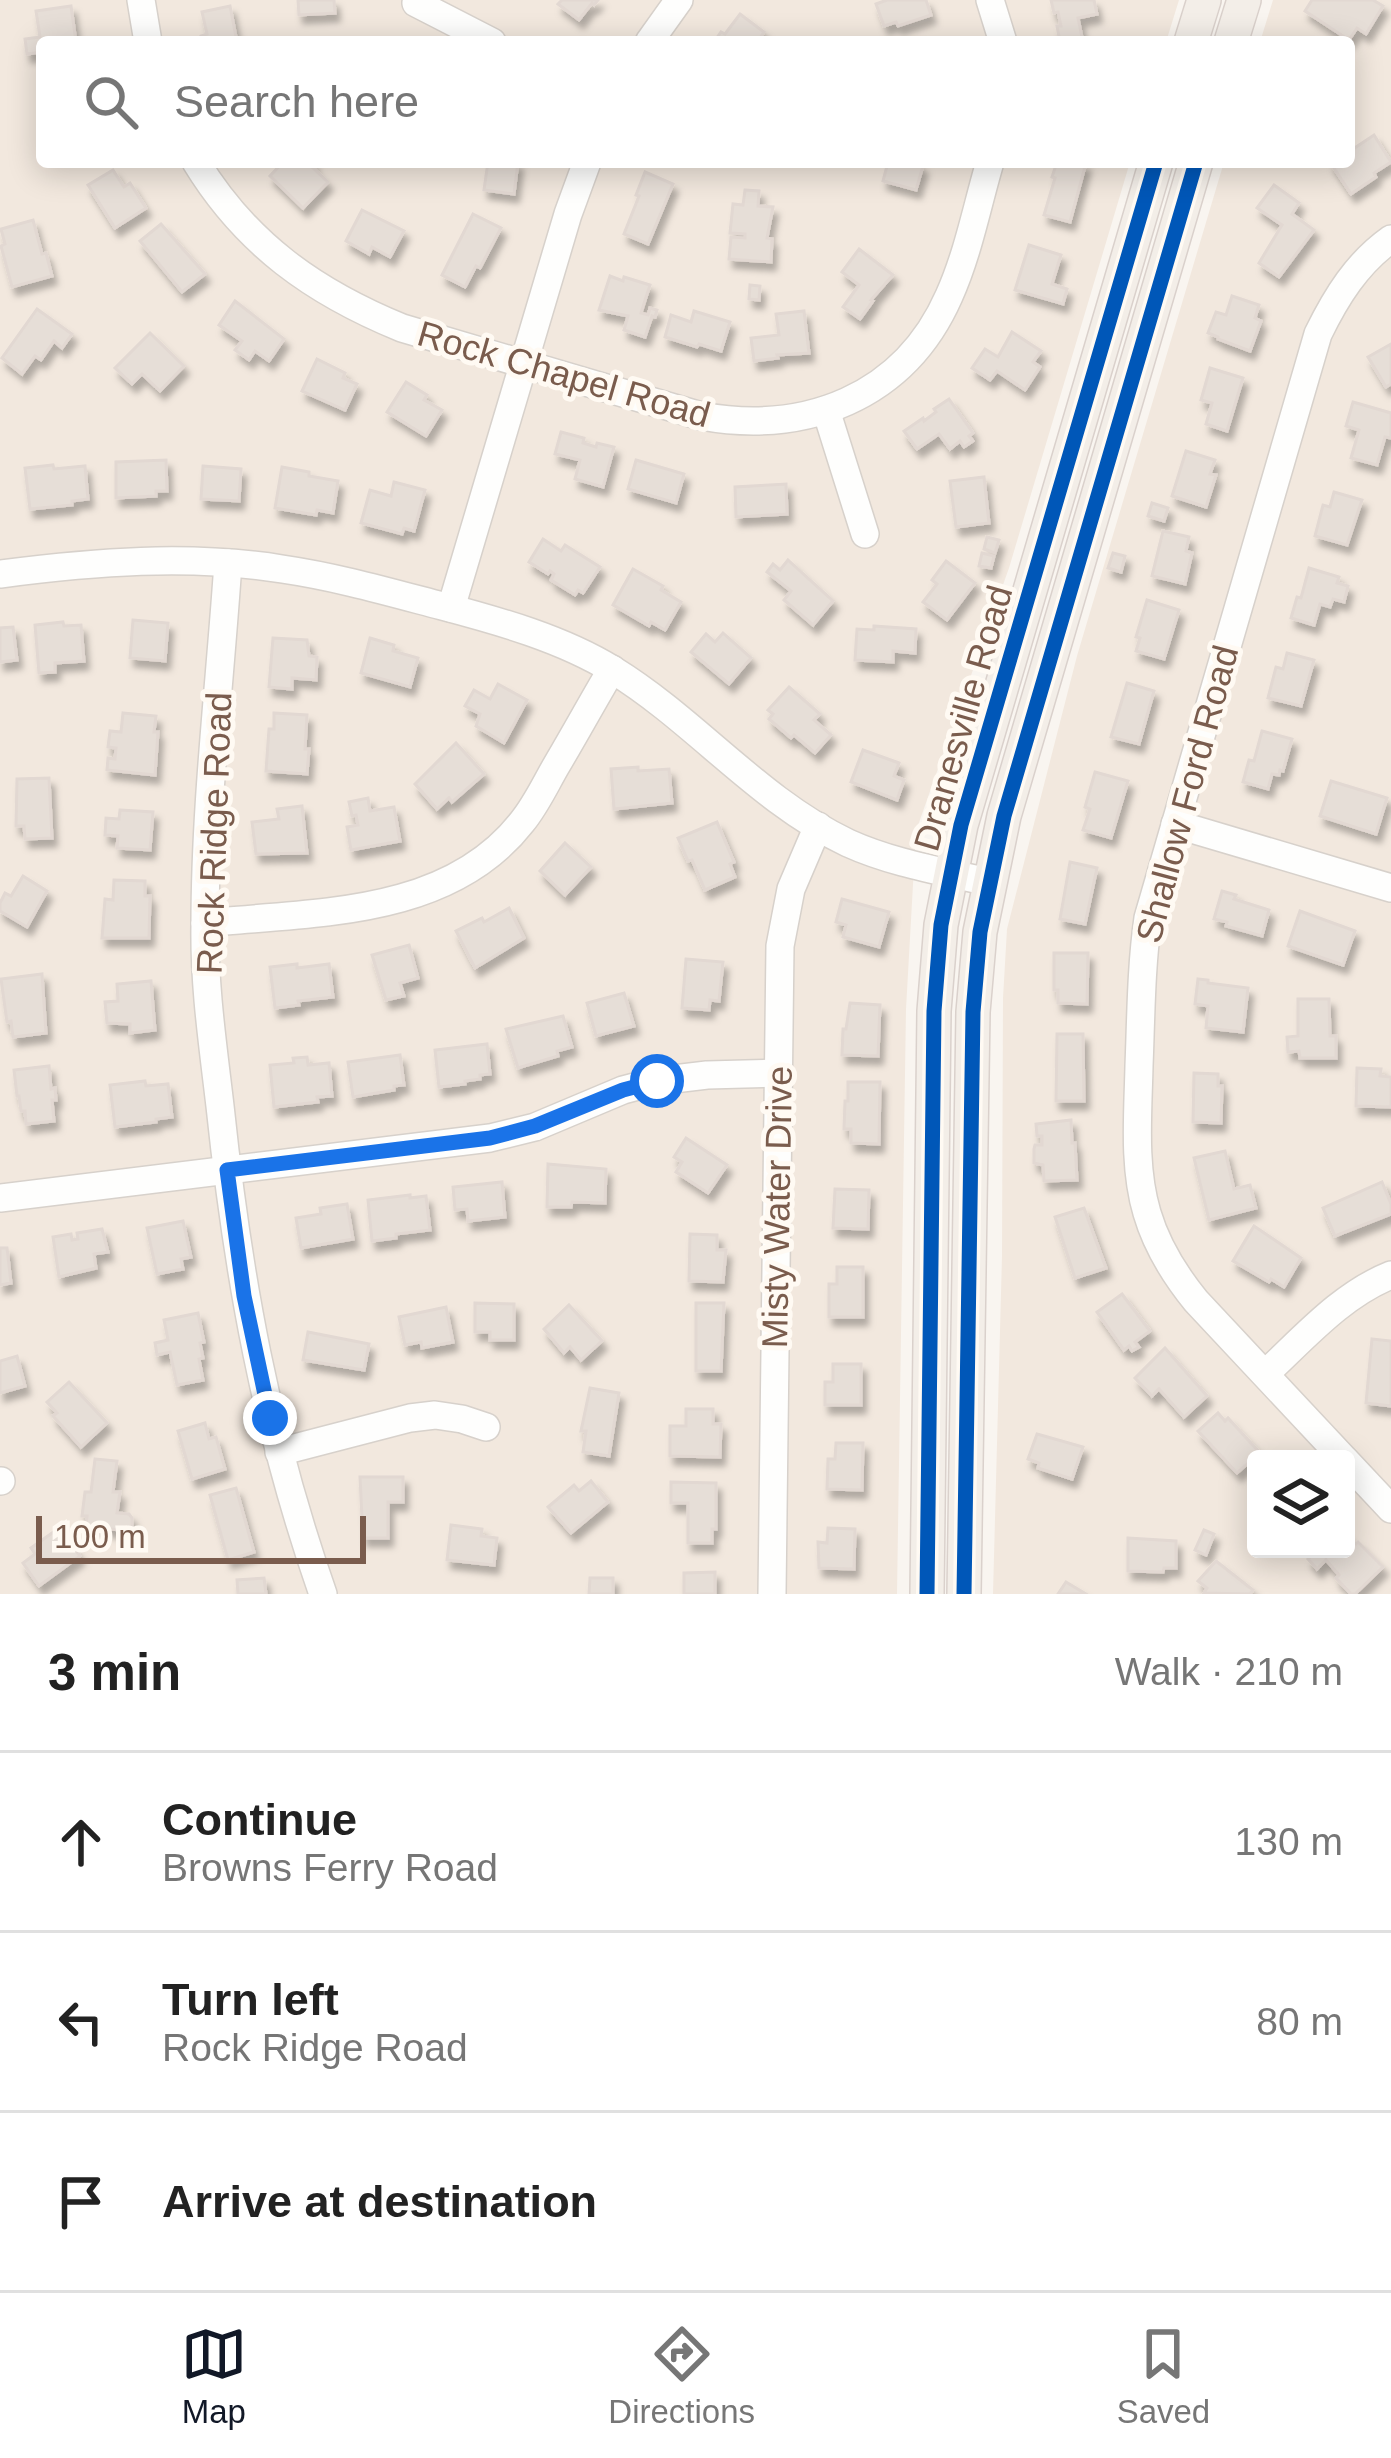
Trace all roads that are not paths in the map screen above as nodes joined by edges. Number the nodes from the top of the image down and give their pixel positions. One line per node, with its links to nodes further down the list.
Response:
1 (141, 0): 7 (street)
2 (679, 0): 9 (street)
3 (990, 0): 10 (street)
4 (1204, 0): 11 (main road)
5 (1244, 0): 12 (main road)
6 (416, 3): 8 (street)
7 (147, 36)
8 (480, 36)
9 (653, 36)
10 (1001, 36)
11 (1193, 36)
12 (1233, 36)
13 (200, 168): 19 (street, Rock Chapel Road)
14 (585, 168): 19 (street)
15 (988, 168): 20 (street, Rock Chapel Road)
16 (1154, 168): 28 (main road, Dranesville Road)
17 (1194, 168): 29 (main road, Dranesville Road)
18 (1391, 239): 26 (street, Shallow Ford Road)
19 (524, 363): 20 (street, Rock Chapel Road); 24 (street)
20 (826, 410): 21 (street)
21 (866, 534)
22 (228, 563): 23 (street); 24 (street); 31 (street, Rock Ridge Road)
23 (0, 574)
24 (452, 608): 25 (street)
25 (612, 669): 27 (street); 31 (street)
26 (1174, 824): 30 (street); 36 (street, Shallow Ford Road)
27 (818, 826): 28 (street); 32 (street, Misty Water Drive)
28 (950, 873): 29 (street); 44 (main road, Dranesville Road)
29 (988, 882): 45 (main road, Dranesville Road)
30 (1391, 888)
31 (205, 923): 33 (street, Rock Ridge Road)
32 (780, 1073): 33 (street); 43 (street, Misty Water Drive)
33 (227, 1170): 34 (street); 39 (street, Rock Ridge Road)
34 (0, 1198)
35 (1391, 1275): 36 (street)
36 (1265, 1374): 38 (street, Shallow Ford Road)
37 (486, 1427): 39 (street)
38 (1336, 1450)
39 (279, 1452): 42 (street, Rock Ridge Road)
40 (1355, 1471): 41 (street, Shallow Ford Road)
41 (1391, 1509)
42 (323, 1594)
43 (772, 1594)
44 (928, 1594)
45 (964, 1594)

